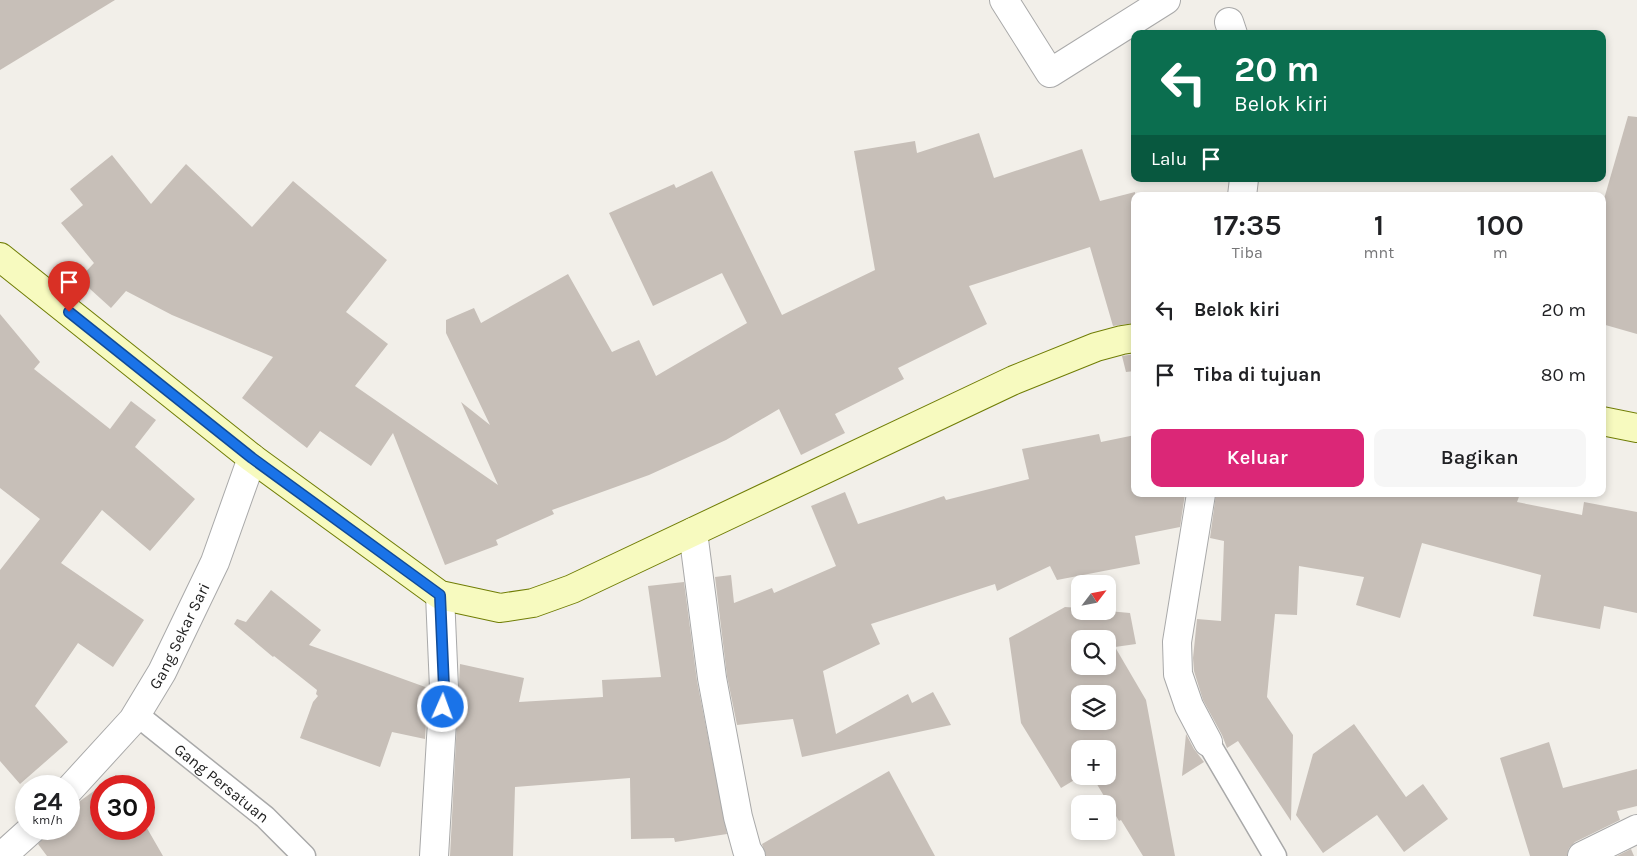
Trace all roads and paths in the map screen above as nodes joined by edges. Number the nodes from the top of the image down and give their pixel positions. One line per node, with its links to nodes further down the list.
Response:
1 (1004, 0): 2 (street)
2 (1166, 0)
3 (0, 257): 7 (main road)
4 (1131, 339): 9 (main road)
5 (1606, 422): 6 (main road)
6 (1637, 428)
7 (252, 458): 10 (main road); 11 (street, Gang Sekar Sari)
8 (1201, 497): 12 (street)
9 (693, 532): 10 (main road); 19 (street)
10 (440, 595): 18 (street)
11 (136, 714): 13 (street, Gang Sekar Sari); 17 (lane, Gang Persatuan)
12 (1208, 742): 20 (lane)
13 (80, 778)
14 (1637, 830): 21 (street)
15 (20, 840): 16 (street)
16 (2, 856)
17 (304, 856)
18 (434, 856)
19 (751, 856)
20 (1275, 856)
21 (1582, 856)

